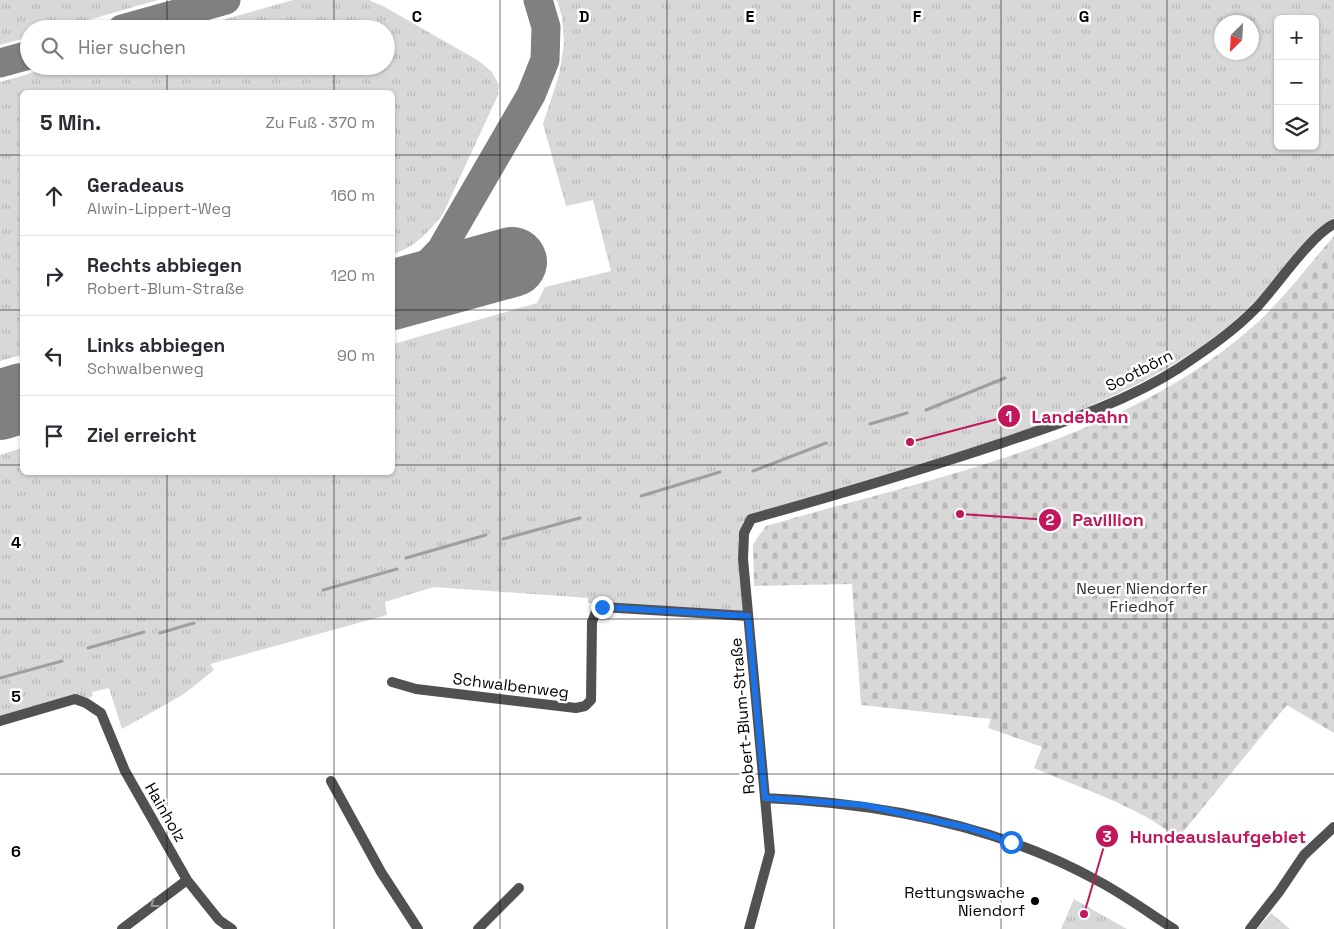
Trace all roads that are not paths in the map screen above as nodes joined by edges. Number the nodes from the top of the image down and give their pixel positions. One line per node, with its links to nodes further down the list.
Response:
1 (1334, 224): 2 (street, Sootbörn)
2 (745, 528): 3 (street, Robert-Blum-Straße)
3 (748, 616): 4 (street, Schwalbenweg); 7 (street, Robert-Blum-Straße)
4 (392, 682)
5 (0, 721): 9 (street, Hainholz)
6 (331, 781): 13 (street)
7 (765, 798): 15 (street, Robert-Blum-Straße); 16 (street)
8 (1334, 827): 17 (street)
9 (187, 880): 11 (street, one-way to 11); 12 (street, Hainholz)
10 (519, 888): 14 (street)
11 (122, 929)
12 (232, 929)
13 (418, 929)
14 (478, 929)
15 (750, 929)
16 (1174, 929)
17 (1250, 929)

